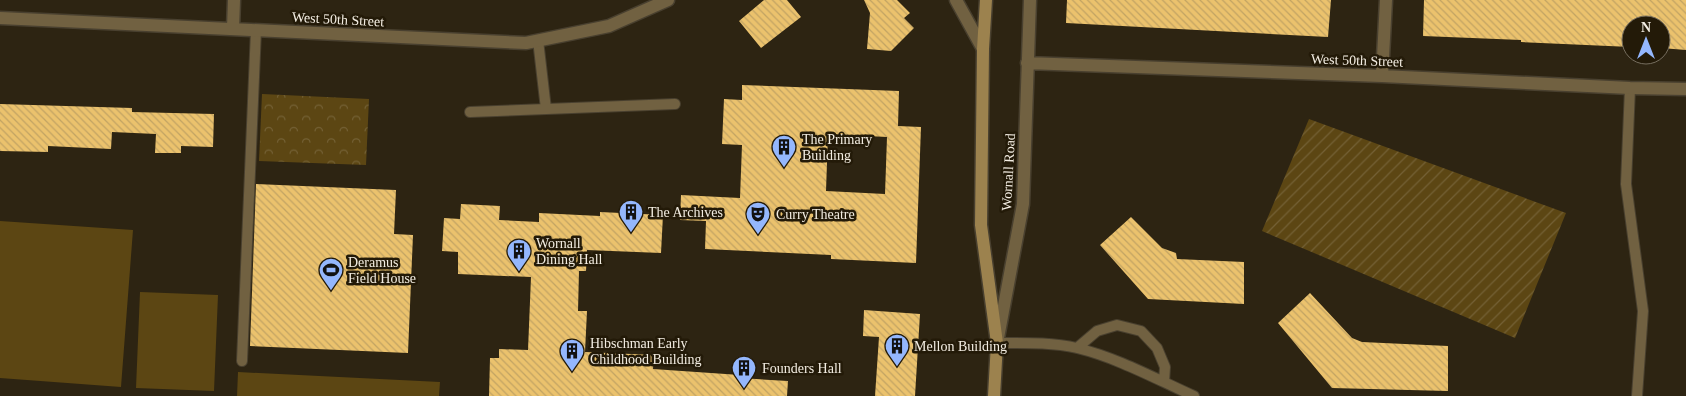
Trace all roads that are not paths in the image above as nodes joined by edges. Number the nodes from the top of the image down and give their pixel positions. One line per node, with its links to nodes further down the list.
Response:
1 (234, 0): 8 (street)
2 (668, 0): 10 (street, West 50th Street)
3 (956, 0): 11 (street)
4 (986, 0): 11 (main road, Wornall Road)
5 (1030, 0): 12 (street, Wornall Road)
6 (1386, 0): 13 (street)
7 (0, 18): 8 (street, West 50th Street)
8 (233, 29): 9 (street, West 50th Street)
9 (256, 30): 10 (street, West 50th Street); 21 (lane)
10 (538, 40): 17 (lane)
11 (983, 48): 19 (main road, Wornall Road)
12 (1027, 63): 13 (street, West 50th Street); 19 (street, Wornall Road)
13 (1382, 76): 14 (street, West 50th Street)
14 (1630, 88): 15 (street, West 50th Street); 25 (lane)
15 (1686, 89)
16 (675, 104): 17 (lane)
17 (546, 109): 18 (lane)
18 (470, 112)
19 (997, 343): 20 (lane); 23 (main road, Wornall Road)
20 (1076, 348): 22 (lane); 22 (lane)
21 (242, 361)
22 (1164, 382): 24 (lane)
23 (994, 396)
24 (1194, 396)
25 (1637, 396)

